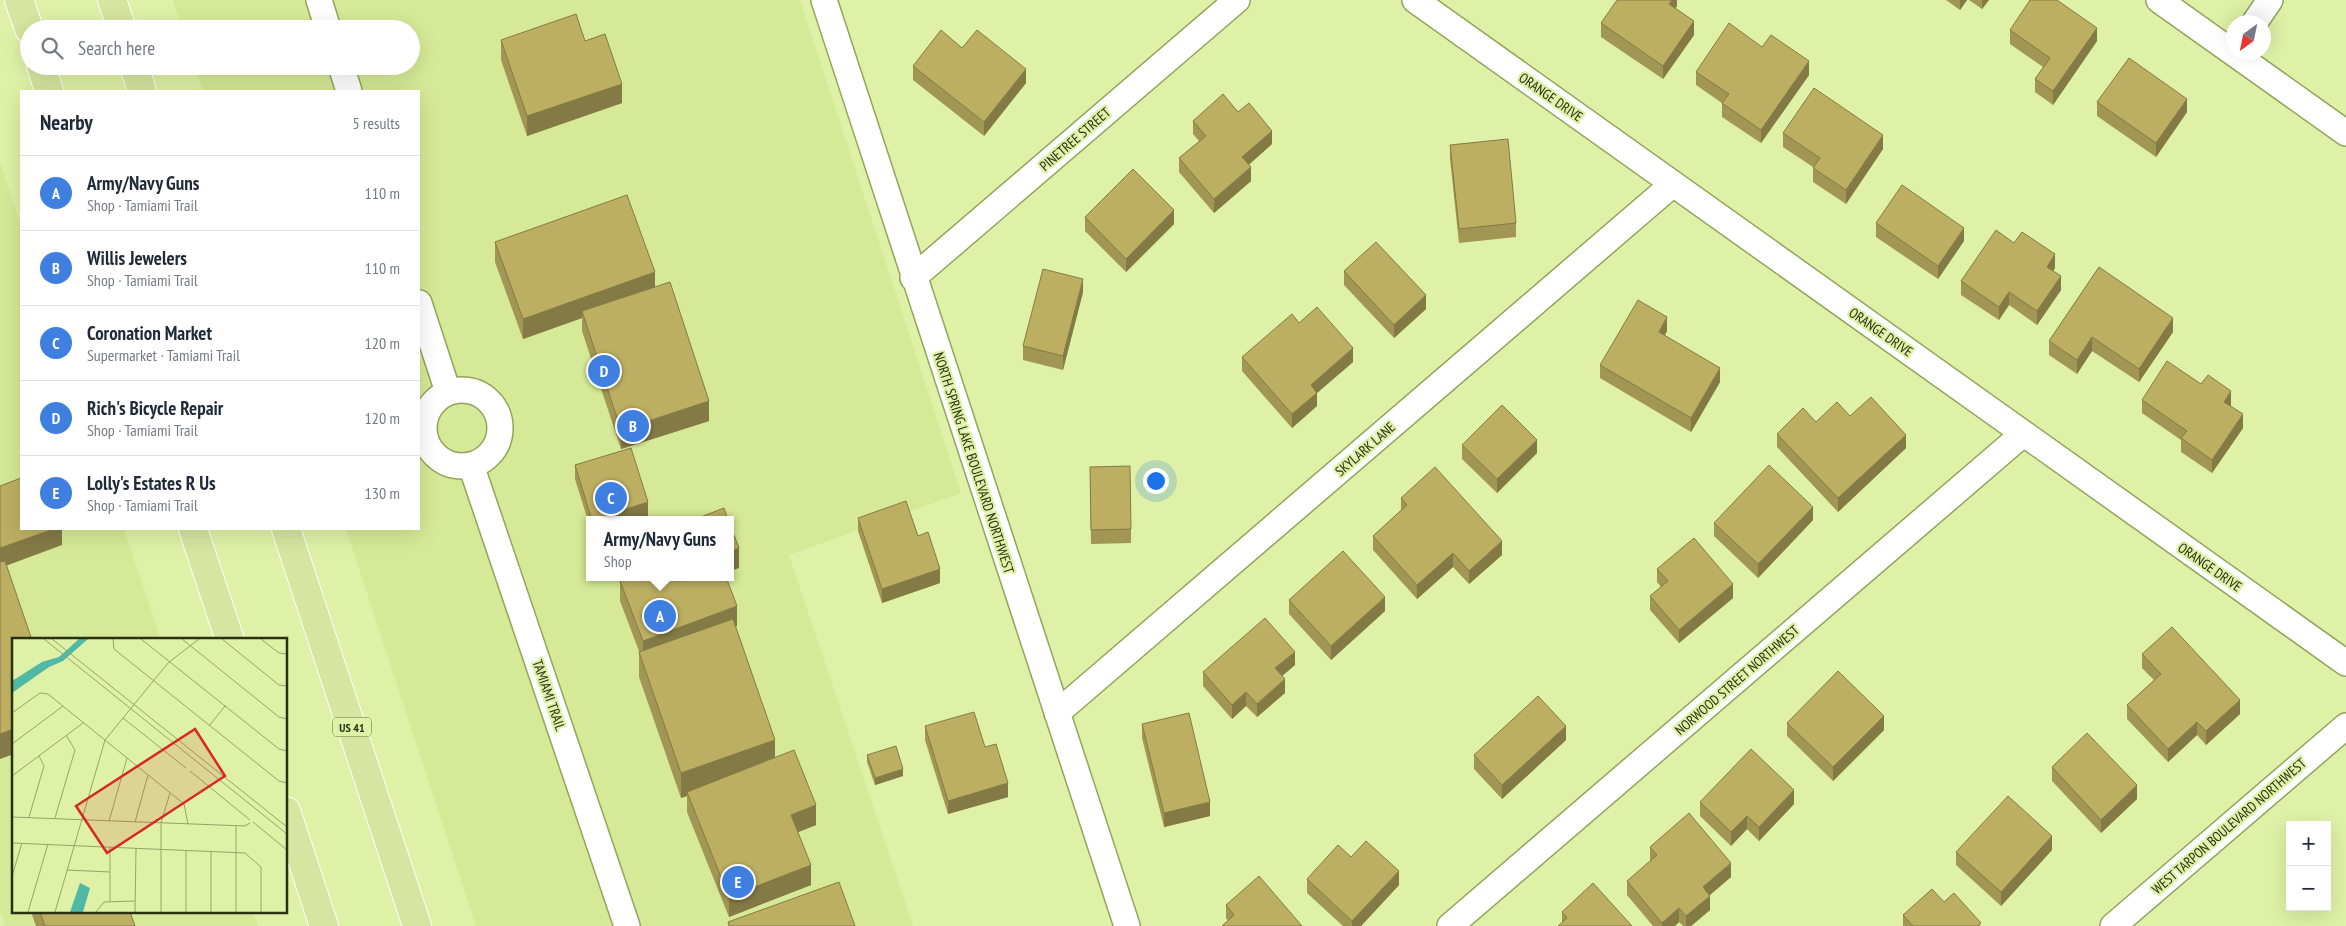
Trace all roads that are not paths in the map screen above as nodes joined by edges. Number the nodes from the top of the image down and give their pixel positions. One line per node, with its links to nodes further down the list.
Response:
1 (19, 0): 10 (main road)
2 (112, 0): 11 (main road)
3 (319, 0): 12 (street)
4 (824, 0): 21 (street, NORTH SPRING LAKE BOULEVARD NORTHWEST)
5 (1237, 0): 21 (street, PINETREE STREET)
6 (1415, 0): 20 (street, ORANGE DRIVE)
7 (2159, 0): 13 (street)
8 (2270, 0): 9 (street)
9 (2260, 15)
10 (26, 20)
11 (119, 20)
12 (325, 20)
13 (2226, 47)
14 (2245, 60): 19 (street)
15 (137, 75): 17 (main road)
16 (344, 75): 18 (street)
17 (142, 90)
18 (349, 90)
19 (2346, 133)
20 (1673, 184): 24 (street, ORANGE DRIVE); 30 (street, SKYLARK LANE)
21 (913, 278): 30 (street, NORTH SPRING LAKE BOULEVARD NORTHWEST)
22 (420, 306): 23 (street)
23 (448, 392): 25 (street); 25 (street)
24 (2024, 434): 29 (street, ORANGE DRIVE); 37 (street, NORWOOD STREET NORTHWEST)
25 (471, 465): 35 (street, TAMIAMI TRAIL)
26 (193, 530): 28 (main road)
27 (286, 530): 34 (main road, US 41)
28 (229, 638)
29 (2346, 664)
30 (1057, 714): 36 (street, NORTH SPRING LAKE BOULEVARD NORTHWEST)
31 (2346, 726): 38 (street, WEST TARPON BOULEVARD NORTHWEST)
32 (288, 817): 33 (main road)
33 (324, 926)
34 (417, 926)
35 (626, 926)
36 (1127, 926)
37 (1450, 926)
38 (2113, 926)

